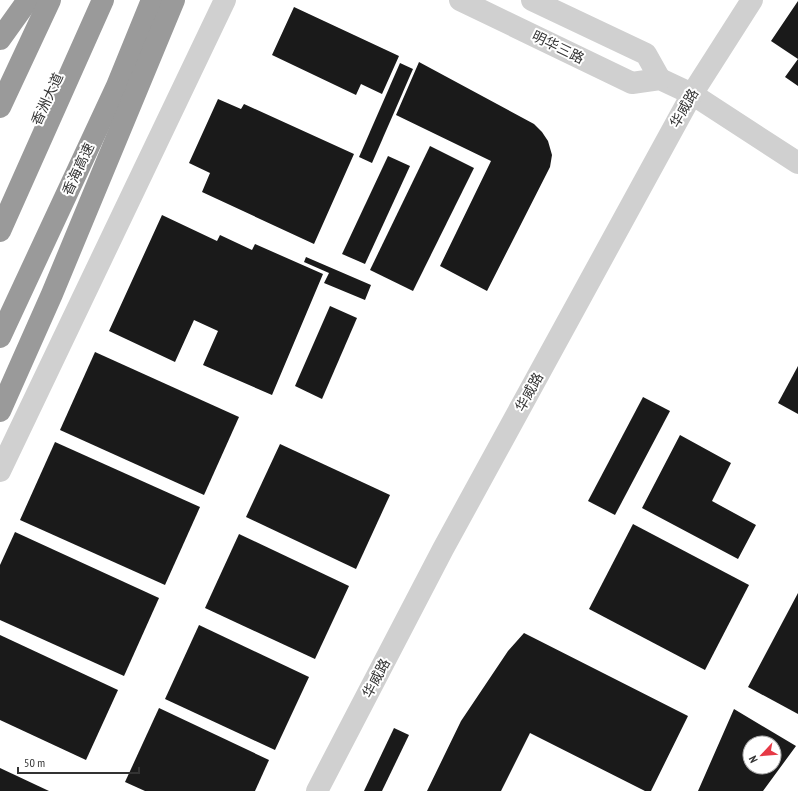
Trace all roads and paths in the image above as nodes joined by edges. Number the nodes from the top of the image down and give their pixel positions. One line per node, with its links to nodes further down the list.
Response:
1 (28, 0): 11 (highway)
2 (50, 0): 14 (highway)
3 (93, 0): 16 (highway, 香洲大道)
4 (103, 0): 17 (highway)
5 (152, 0): 18 (highway, 香海高速)
6 (174, 0): 19 (highway)
7 (225, 0): 20 (street)
8 (460, 0): 12 (street, 明华三路)
9 (532, 0): 12 (street)
10 (752, 0): 13 (street, 华威路)
11 (0, 39)
12 (660, 80): 13 (street, 明华三路)
13 (692, 94): 15 (street, 明华三路); 21 (street, 华威路)
14 (0, 107)
15 (798, 163)
16 (0, 198)
17 (0, 230)
18 (0, 337)
19 (0, 411)
20 (0, 471)
21 (317, 791)

